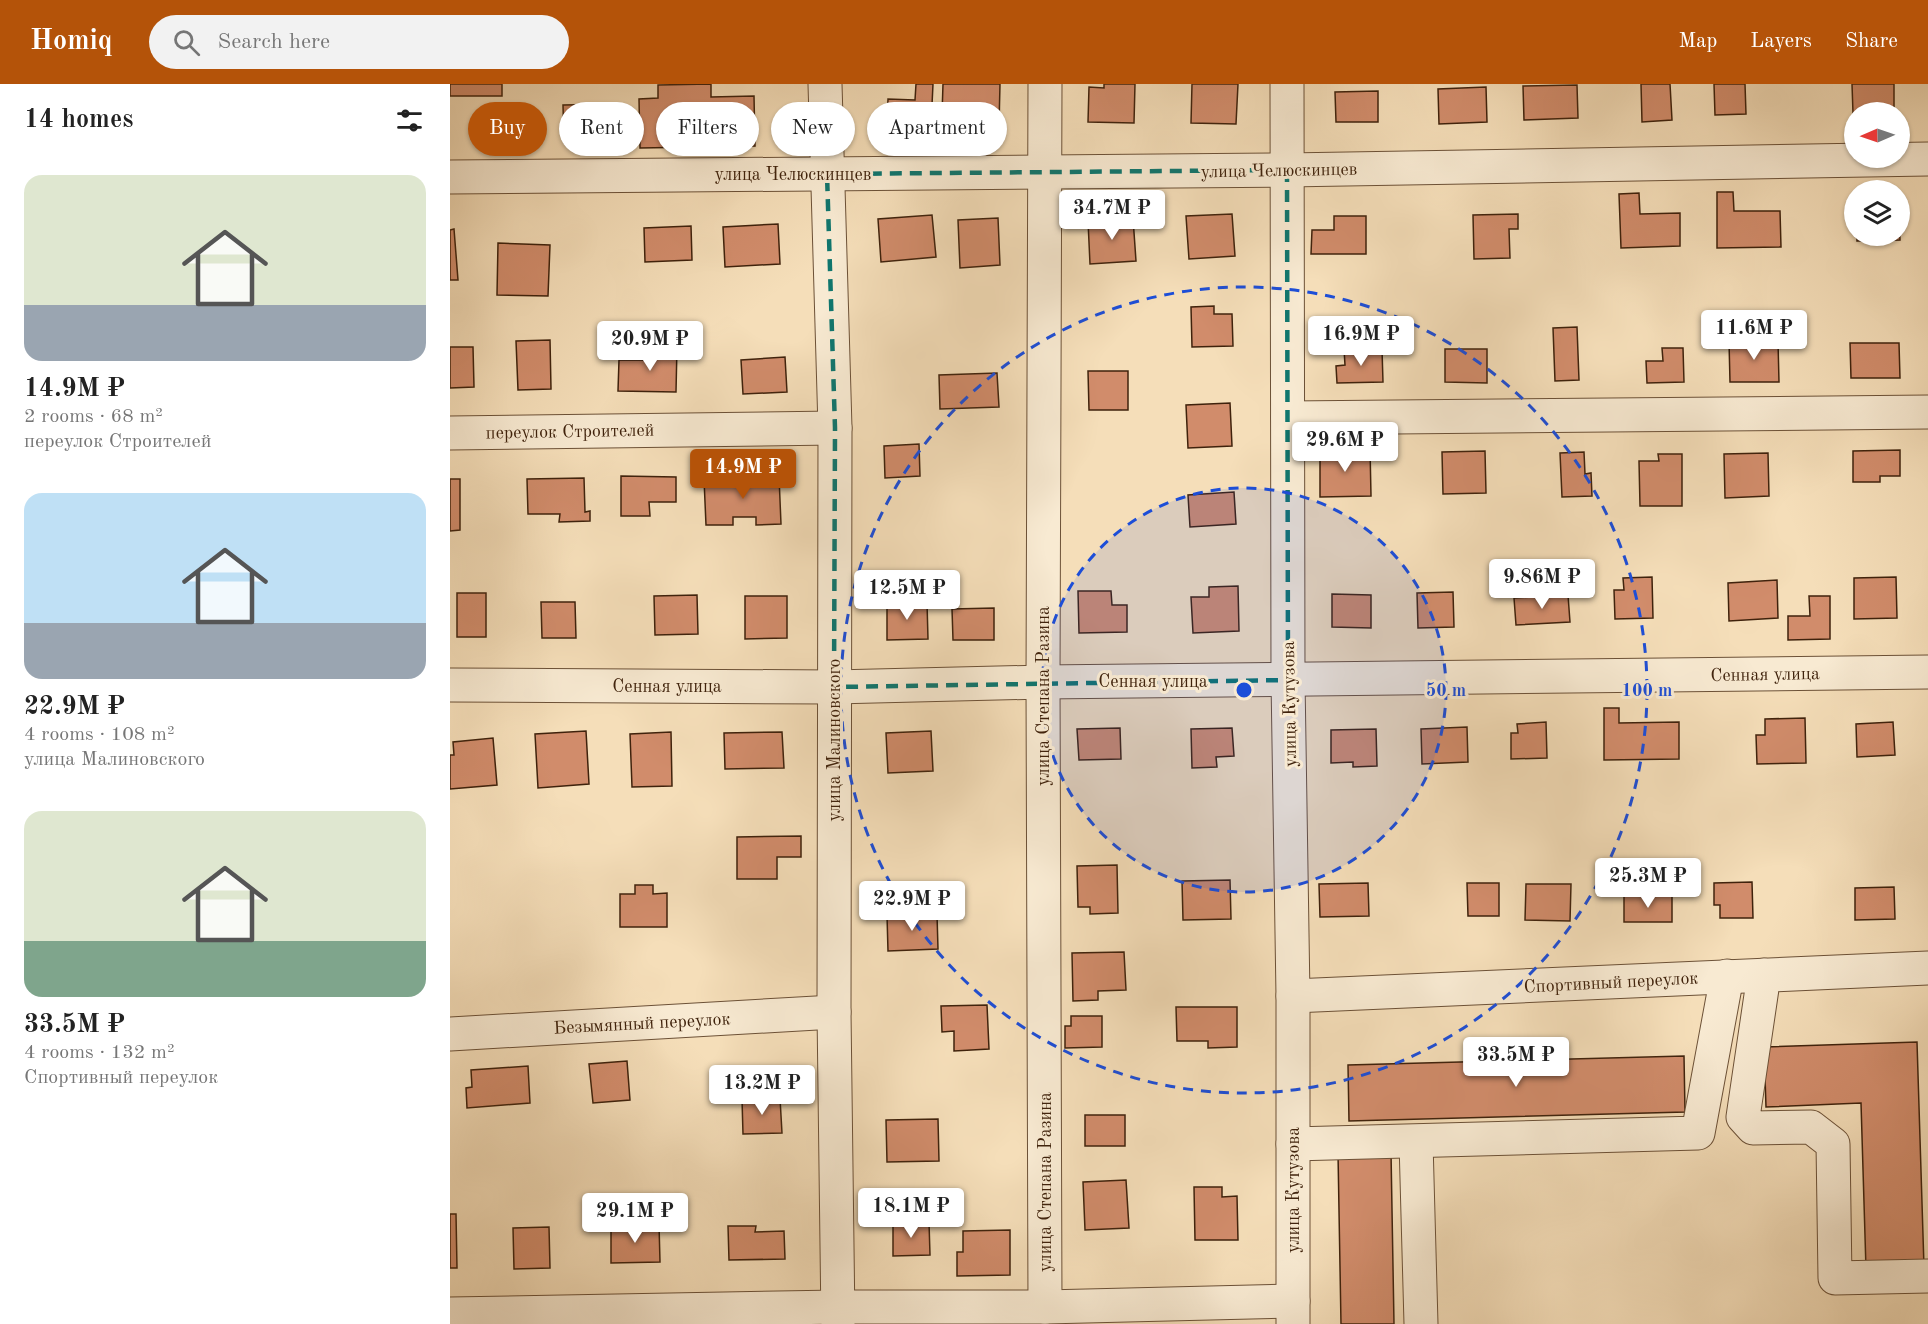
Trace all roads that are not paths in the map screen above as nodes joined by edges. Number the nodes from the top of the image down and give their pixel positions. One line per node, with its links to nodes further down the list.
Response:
1 (825, 84): 7 (street, улица Малиновского)
2 (1045, 84): 6 (street, улица Степана Разина)
3 (1287, 84): 5 (street, улица Кутузова)
4 (1928, 159): 5 (street, улица Челюскинцев)
5 (1287, 170): 6 (street, улица Челюскинцев); 10 (street, улица Кутузова)
6 (1044, 172): 7 (street, улица Челюскинцев); 15 (street, улица Степана Разина)
7 (827, 174): 8 (street, улица Челюскинцев); 11 (street, улица Малиновского)
8 (450, 177)
9 (1928, 412): 10 (street)
10 (1287, 418): 14 (street, улица Кутузова)
11 (835, 428): 12 (street, переулок Строителей); 17 (street, улица Малиновского)
12 (450, 433)
13 (1928, 672): 14 (street, Сенная улица)
14 (1288, 680): 15 (street, Сенная улица); 21 (street, улица Кутузова)
15 (1043, 682): 17 (street, Сенная улица); 27 (street, улица Степана Разина)
16 (450, 686): 17 (street, Сенная улица)
17 (834, 687): 22 (street, улица Малиновского)
18 (1928, 968): 19 (street, Спортивный переулок)
19 (1764, 975): 20 (street, Спортивный переулок); 26 (street)
20 (1727, 976): 21 (street, Спортивный переулок); 24 (street)
21 (1293, 996): 25 (street, улица Кутузова)
22 (834, 1012): 23 (street, Безымянный переулок); 30 (street, улица Малиновского)
23 (450, 1034)
24 (1416, 1142): 25 (street); 31 (street)
25 (1293, 1144): 28 (street, улица Кутузова)
26 (1928, 1276)
27 (1045, 1307): 28 (street); 30 (street)
28 (1293, 1313)
29 (450, 1314): 30 (street)
30 (838, 1315)
31 (1421, 1324)

